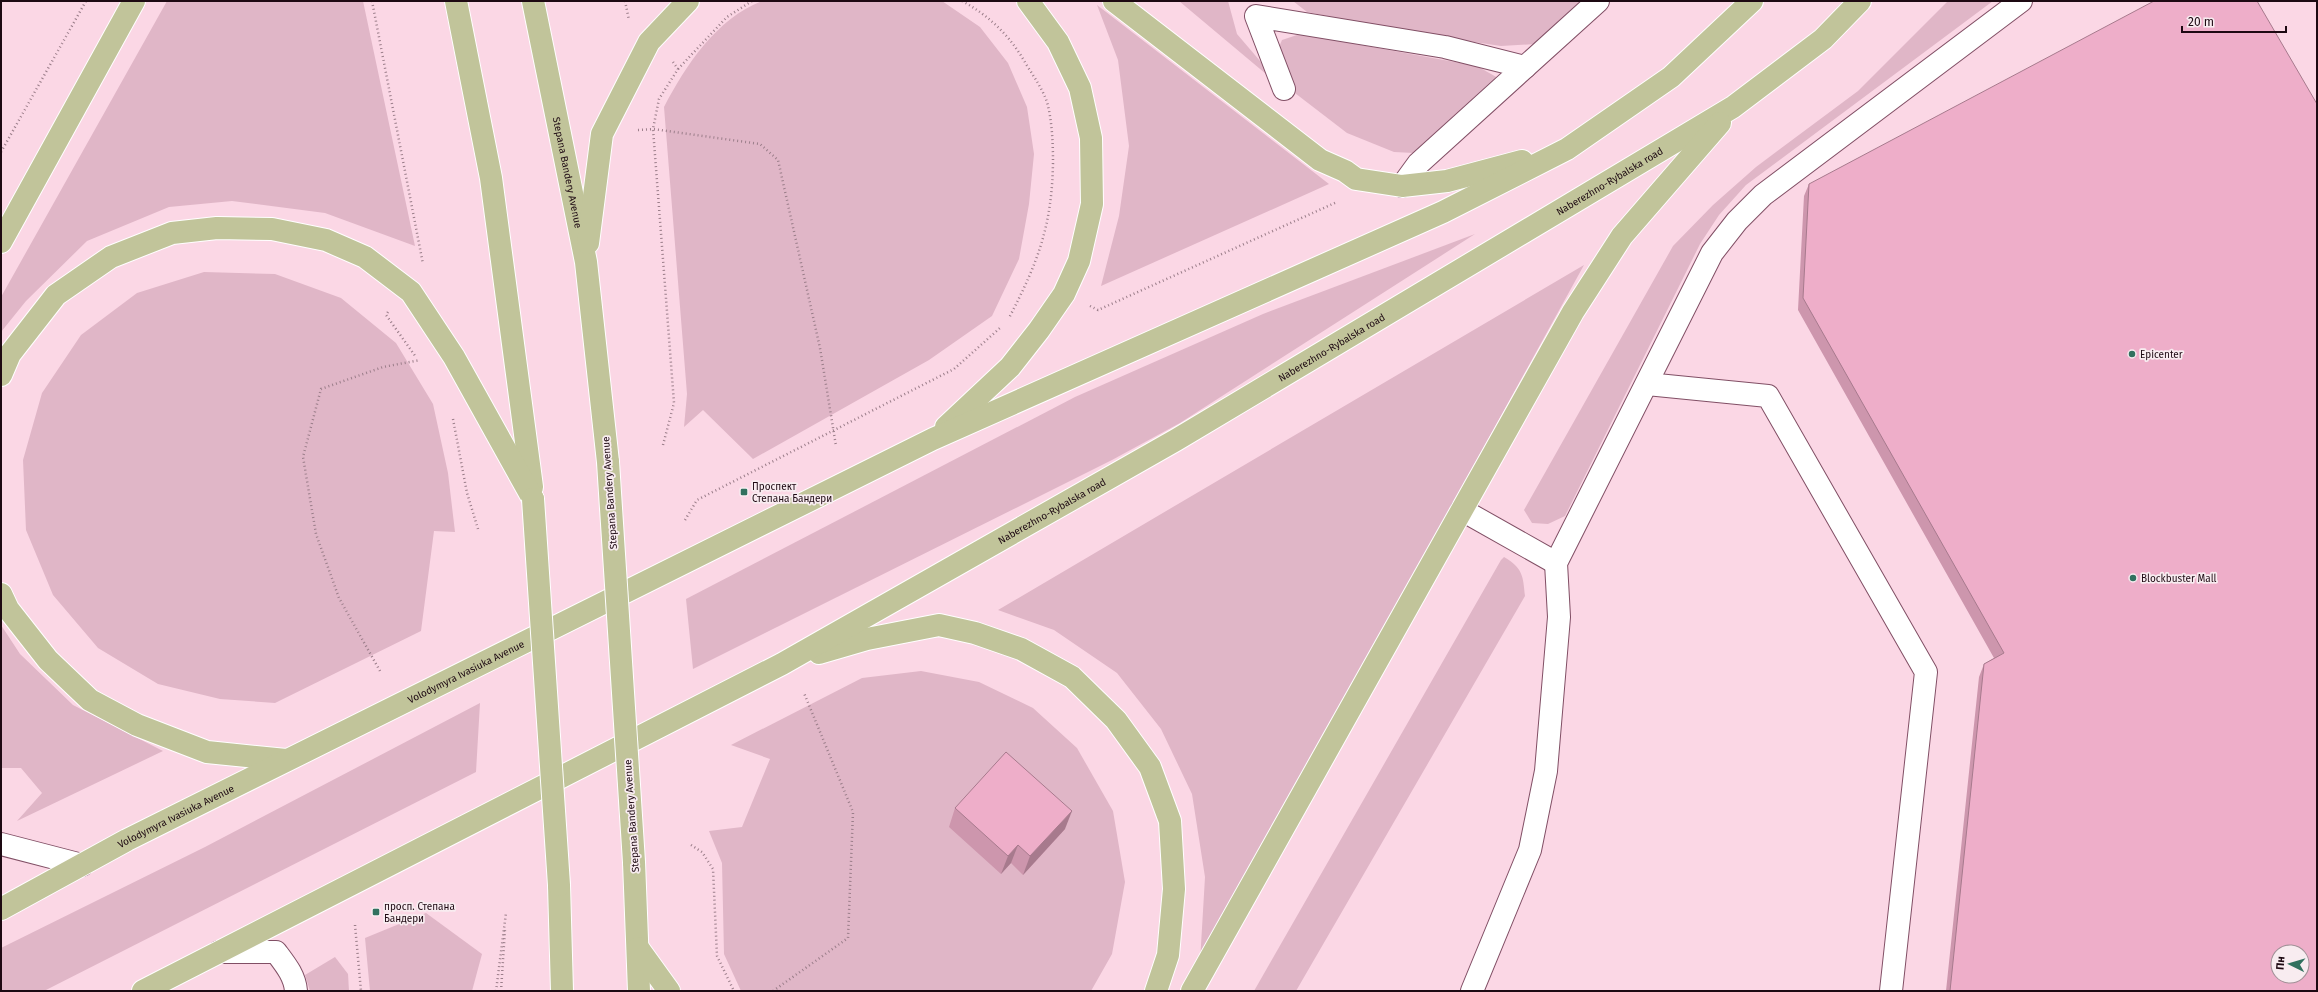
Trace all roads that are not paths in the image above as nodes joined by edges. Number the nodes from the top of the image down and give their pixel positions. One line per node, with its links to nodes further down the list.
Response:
1 (134, 1): 17 (main road)
2 (456, 1): 22 (main road)
3 (533, 1): 18 (main road, Stepana Bandery Avenue)
4 (688, 1): 18 (main road)
5 (1028, 1): 21 (main road)
6 (1114, 1): 16 (main road)
7 (1598, 1): 12 (lane)
8 (1752, 1): 15 (main road)
9 (1860, 1): 14 (main road, Naberezhno-Rybalska road)
10 (2021, 1): 20 (lane)
11 (1254, 9): 12 (lane); 13 (lane)
12 (1525, 67): 16 (lane)
13 (1284, 89)
14 (1734, 107): 23 (main road); 26 (main road, Naberezhno-Rybalska road)
15 (1567, 149): 16 (main road); 21 (main road)
16 (1402, 186)
17 (1, 242)
18 (586, 262): 31 (main road, Stepana Bandery Avenue, bridge)
19 (1, 375): 22 (main road)
20 (1647, 384): 24 (lane); 41 (lane)
21 (934, 439): 27 (main road, Volodymyra Ivasiuka Avenue)
22 (533, 498): 35 (main road, bridge)
23 (1462, 510): 24 (lane); 39 (main road)
24 (1556, 563): 40 (lane)
25 (1, 594): 27 (main road)
26 (782, 664): 32 (main road); 38 (main road)
27 (286, 760): 29 (main road, Volodymyra Ivasiuka Avenue)
28 (1, 844): 29 (lane)
29 (82, 864): 30 (main road, Volodymyra Ivasiuka Avenue)
30 (1, 909)
31 (638, 948): 36 (main road, Stepana Bandery Avenue); 37 (main road)
32 (219, 952): 33 (main road); 34 (lane)
33 (143, 991)
34 (296, 991)
35 (562, 991)
36 (639, 991)
37 (669, 991)
38 (1156, 991)
39 (1192, 991)
40 (1472, 991)
41 (1891, 991)

